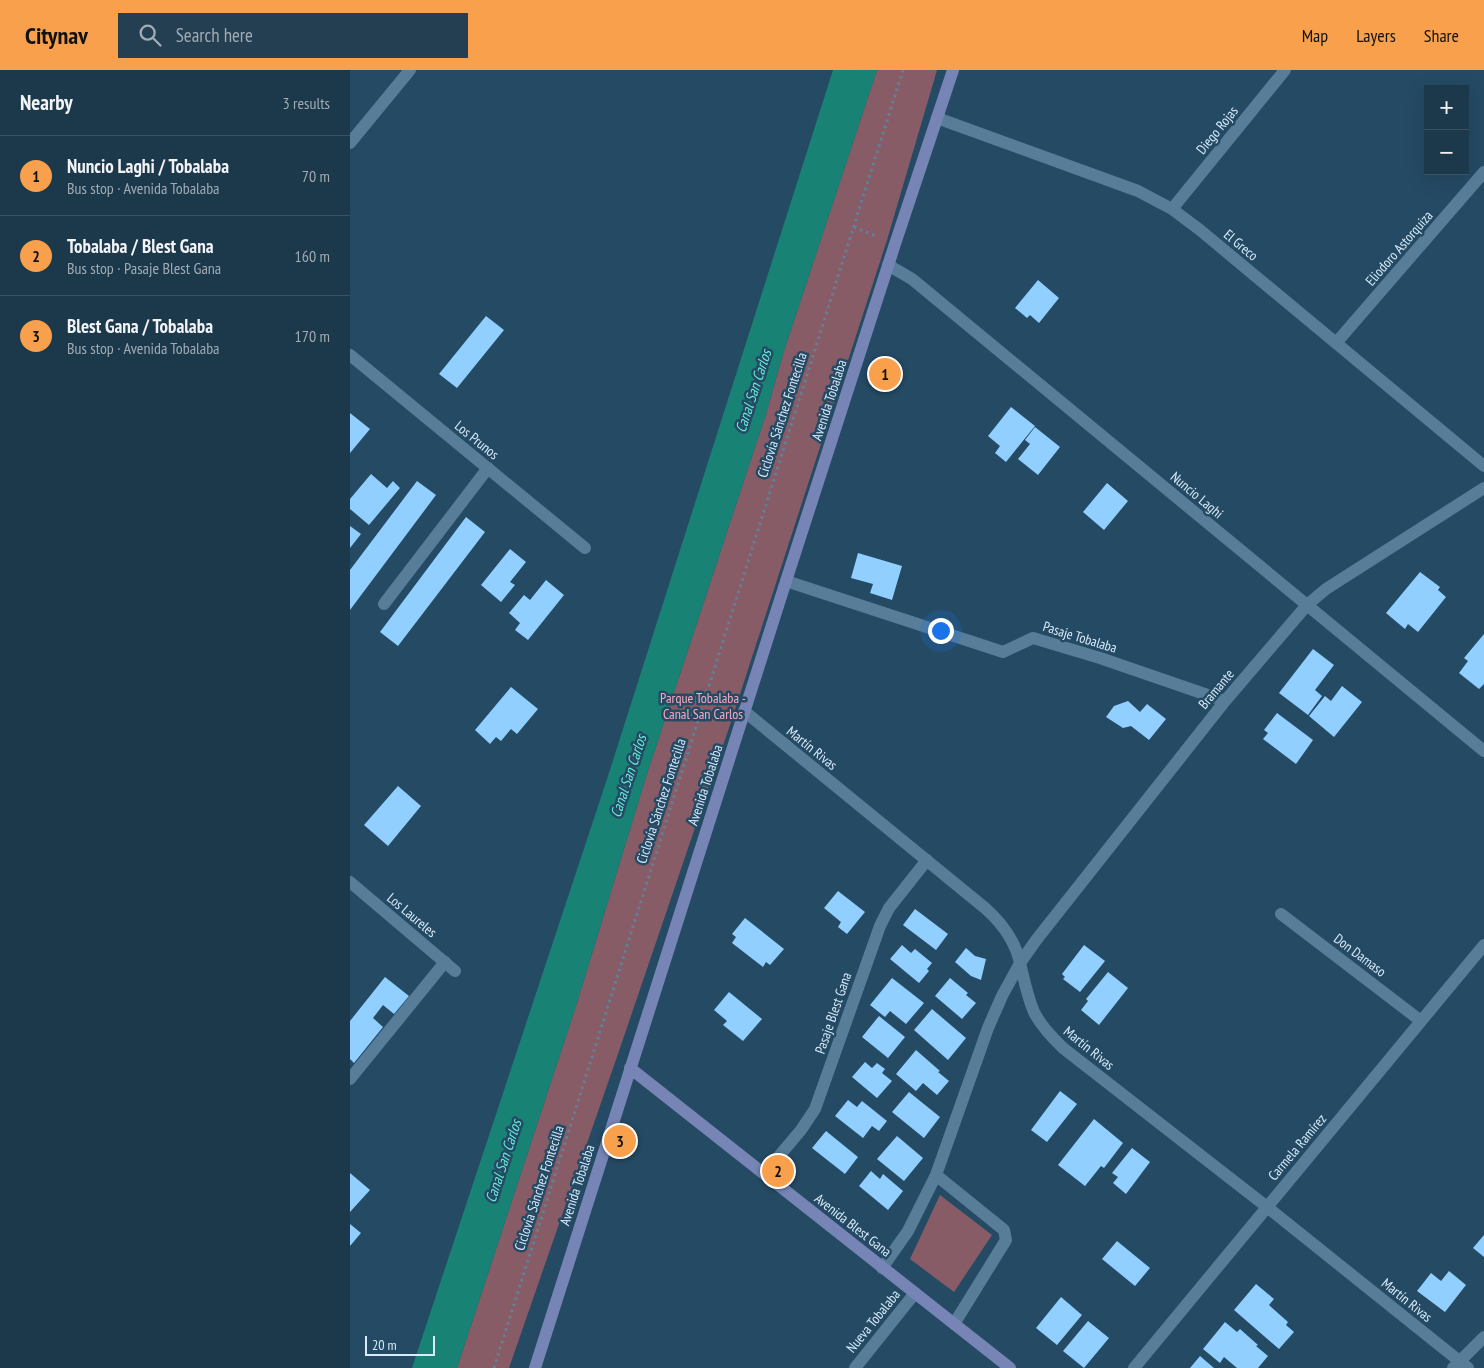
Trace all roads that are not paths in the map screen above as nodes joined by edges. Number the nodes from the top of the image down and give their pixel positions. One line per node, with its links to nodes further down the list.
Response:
1 (410, 70): 5 (street)
2 (953, 70): 4 (main road, Avenida Tobalaba)
3 (1285, 70): 7 (street, Diego Rojas)
4 (937, 118): 7 (street, El Greco); 8 (main road, Avenida Tobalaba)
5 (350, 143)
6 (1484, 172): 9 (street, Eliodoro Astorquiza)
7 (1172, 209): 9 (street, El Greco)
8 (888, 266): 15 (main road, Avenida Tobalaba); 17 (street, Nuncio Laghi)
9 (1336, 343): 11 (street, El Greco)
10 (350, 356): 12 (street, Los Prunos)
11 (1484, 466)
12 (488, 468): 14 (street, Los Prunos); 16 (street)
13 (1484, 488): 17 (street, Bramante)
14 (585, 548)
15 (786, 581): 18 (street, Pasaje Tobalaba); 19 (main road, Avenida Tobalaba)
16 (384, 604)
17 (1307, 605): 18 (street, Bramante); 20 (street, Nuncio Laghi)
18 (1225, 701): 26 (street, Bramante)
19 (744, 712): 21 (street, Martín Rivas); 29 (main road, Avenida Tobalaba)
20 (1484, 751)
21 (927, 860): 26 (street, Martín Rivas); 31 (street, Pasaje Blest Gana)
22 (350, 882): 25 (street, Los Laureles)
23 (1282, 914): 28 (street, Don Damaso)
24 (1484, 945): 28 (street, Carmela Ramírez)
25 (445, 962): 27 (street, Los Laureles); 30 (street)
26 (1020, 963): 32 (street); 33 (street, Martín Rivas)
27 (455, 971)
28 (1421, 1021): 33 (street, Carmela Ramírez)
29 (630, 1068): 31 (main road, Avenida Blest Gana); 39 (main road, Avenida Tobalaba)
30 (350, 1079)
31 (764, 1174): 34 (main road, Avenida Blest Gana)
32 (936, 1175): 34 (street); 36 (street)
33 (1267, 1207): 38 (street, Martín Rivas); 42 (street, Carmela Ramírez)
34 (882, 1268): 35 (main road, Avenida Blest Gana)
35 (915, 1293): 36 (main road, Avenida Blest Gana); 40 (street, Nueva Tobalaba)
36 (954, 1324): 41 (main road, Avenida Blest Gana)
37 (1484, 1337): 38 (street)
38 (1460, 1366)
39 (534, 1368)
40 (855, 1368)
41 (1010, 1368)
42 (1134, 1368)

